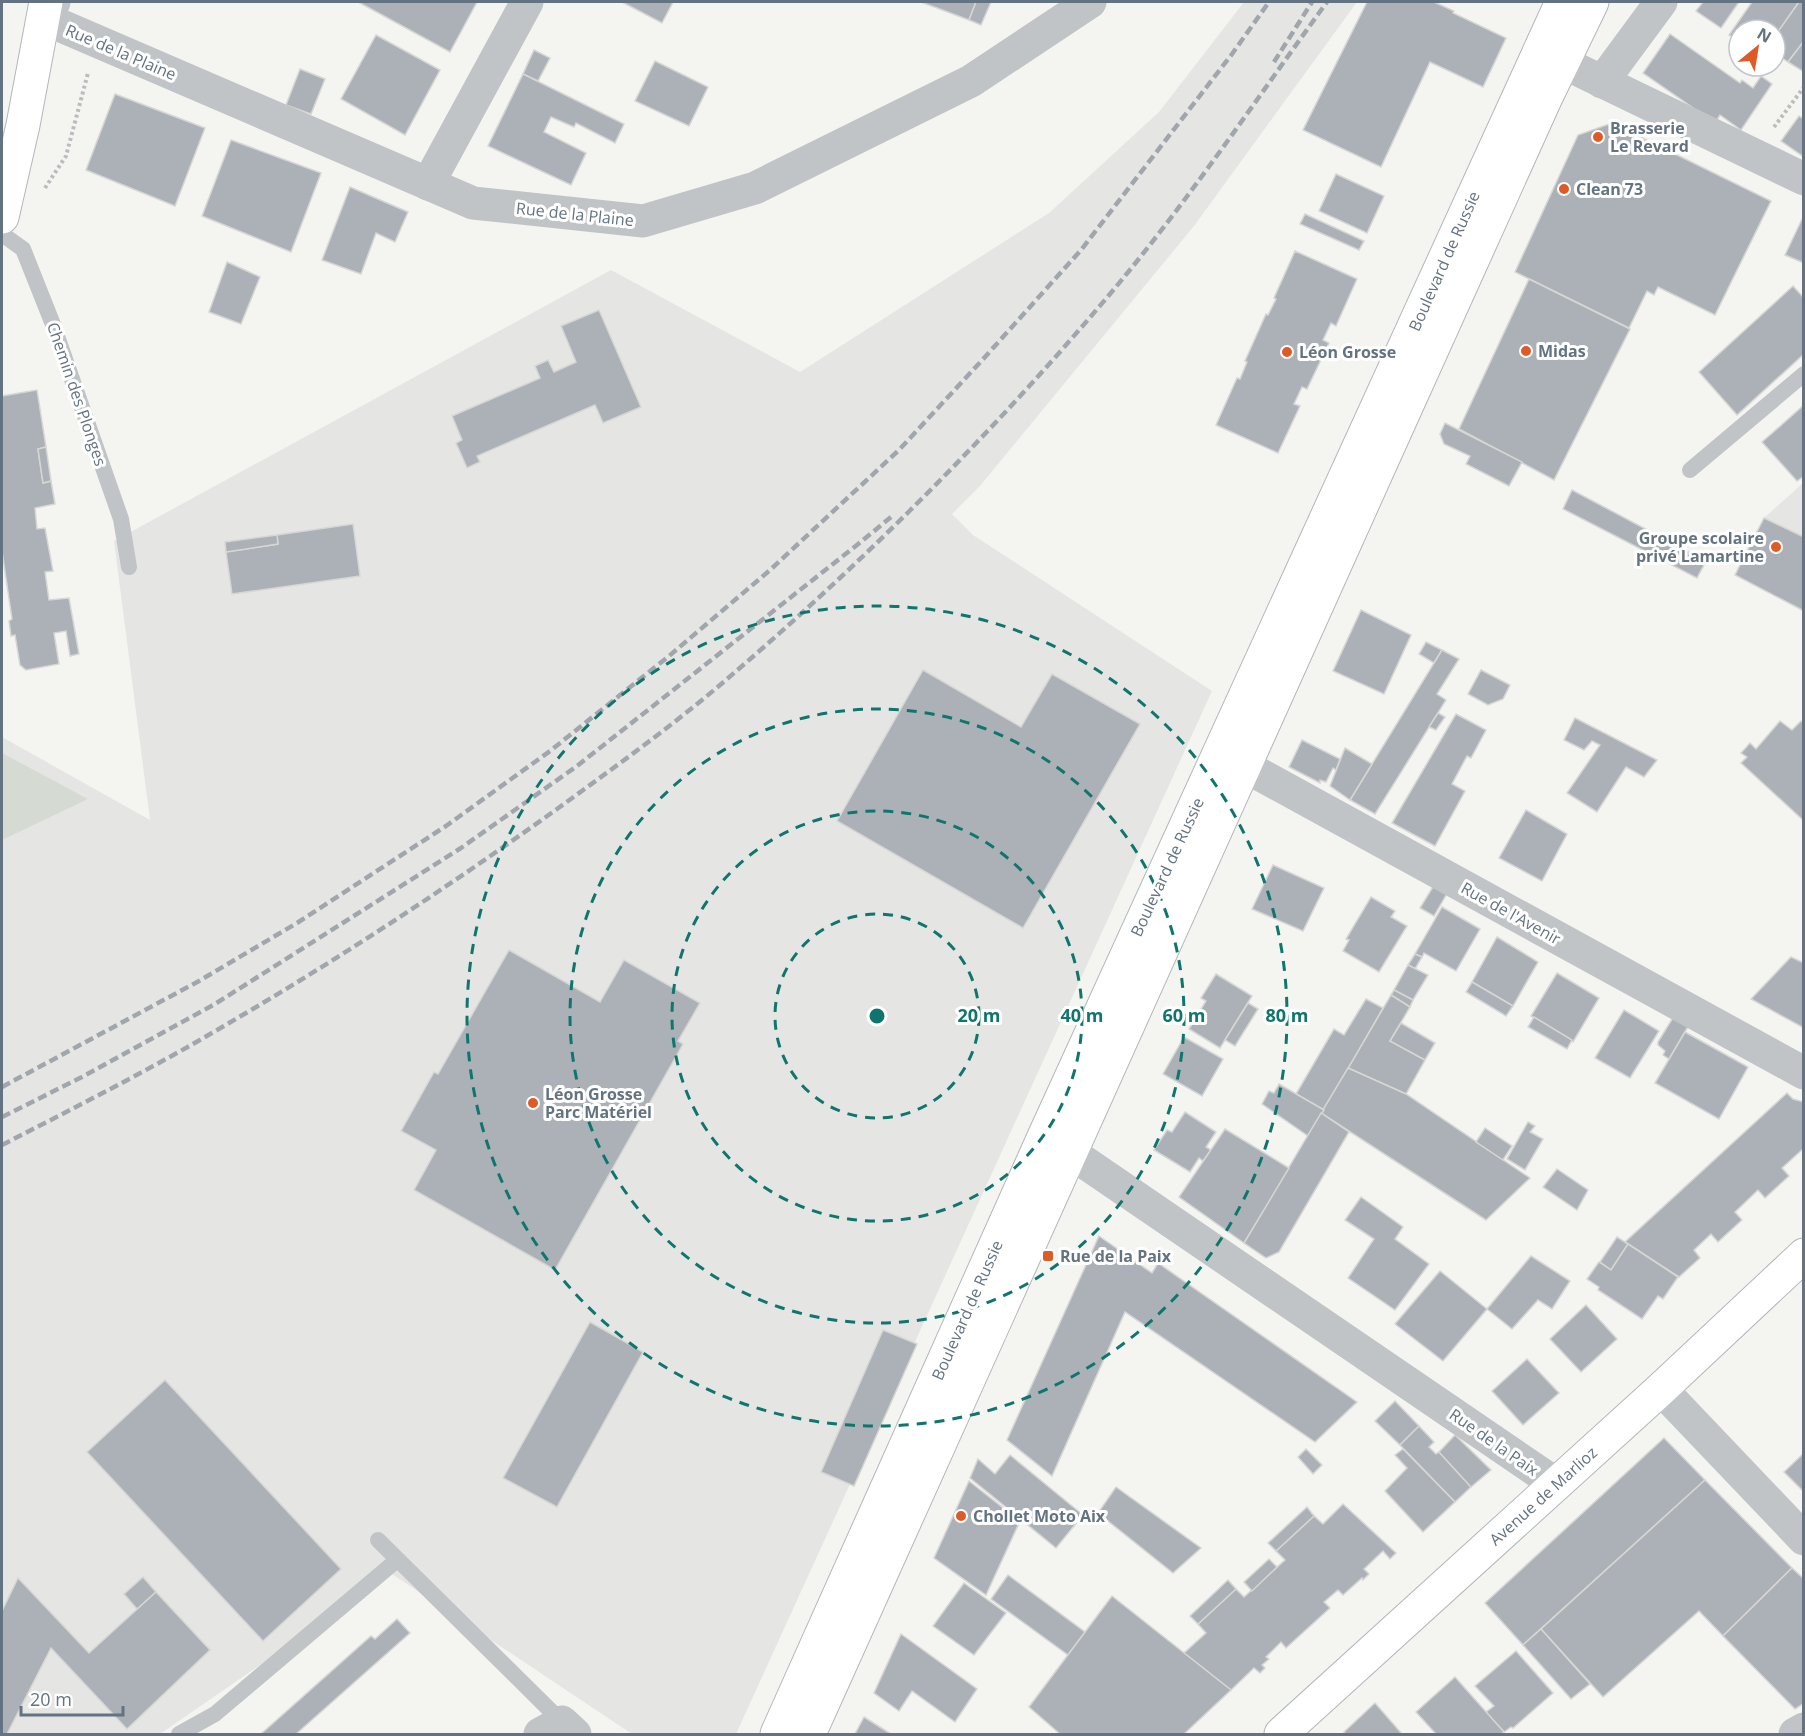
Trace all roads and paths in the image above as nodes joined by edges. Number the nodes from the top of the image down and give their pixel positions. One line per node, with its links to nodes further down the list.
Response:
1 (527, 2): 13 (street)
2 (1090, 2): 13 (street, Rue de la Plaine)
3 (1562, 2): 8 (main road, Boulevard de Russie)
4 (1592, 2): 8 (main road, Boulevard de Russie)
5 (1661, 2): 9 (street)
6 (48, 7): 7 (street, Rue de la Plaine); 15 (main road)
7 (96, 41): 13 (street, Rue de la Plaine); 14 (path)
8 (1551, 57): 9 (street); 20 (main road, Boulevard de Russie)
9 (1602, 82): 11 (street)
10 (1803, 87): 11 (path)
11 (1754, 155): 12 (street)
12 (1803, 179)
13 (428, 184)
14 (43, 191)
15 (2, 217)
16 (2, 234): 19 (lane, Chemin des Plonges)
17 (1803, 374): 18 (lane)
18 (1690, 470)
19 (129, 567)
20 (1232, 759): 21 (street, Rue de l'Avenir); 22 (main road, Boulevard de Russie)
21 (1803, 1073)
22 (1057, 1146): 25 (street, Rue de la Paix); 32 (main road, Boulevard de Russie); 33 (main road, Boulevard de Russie)
23 (1803, 1255): 24 (main road, Avenue de Marlioz)
24 (1661, 1389): 25 (main road, Avenue de Marlioz); 26 (street)
25 (1556, 1484): 34 (main road, Avenue de Marlioz)
26 (1803, 1539)
27 (378, 1540): 28 (lane)
28 (397, 1560): 30 (lane); 31 (lane)
29 (1803, 1729): 35 (street)
30 (559, 1730)
31 (179, 1734)
32 (777, 1734)
33 (809, 1734)
34 (1281, 1734)
35 (1795, 1734)

